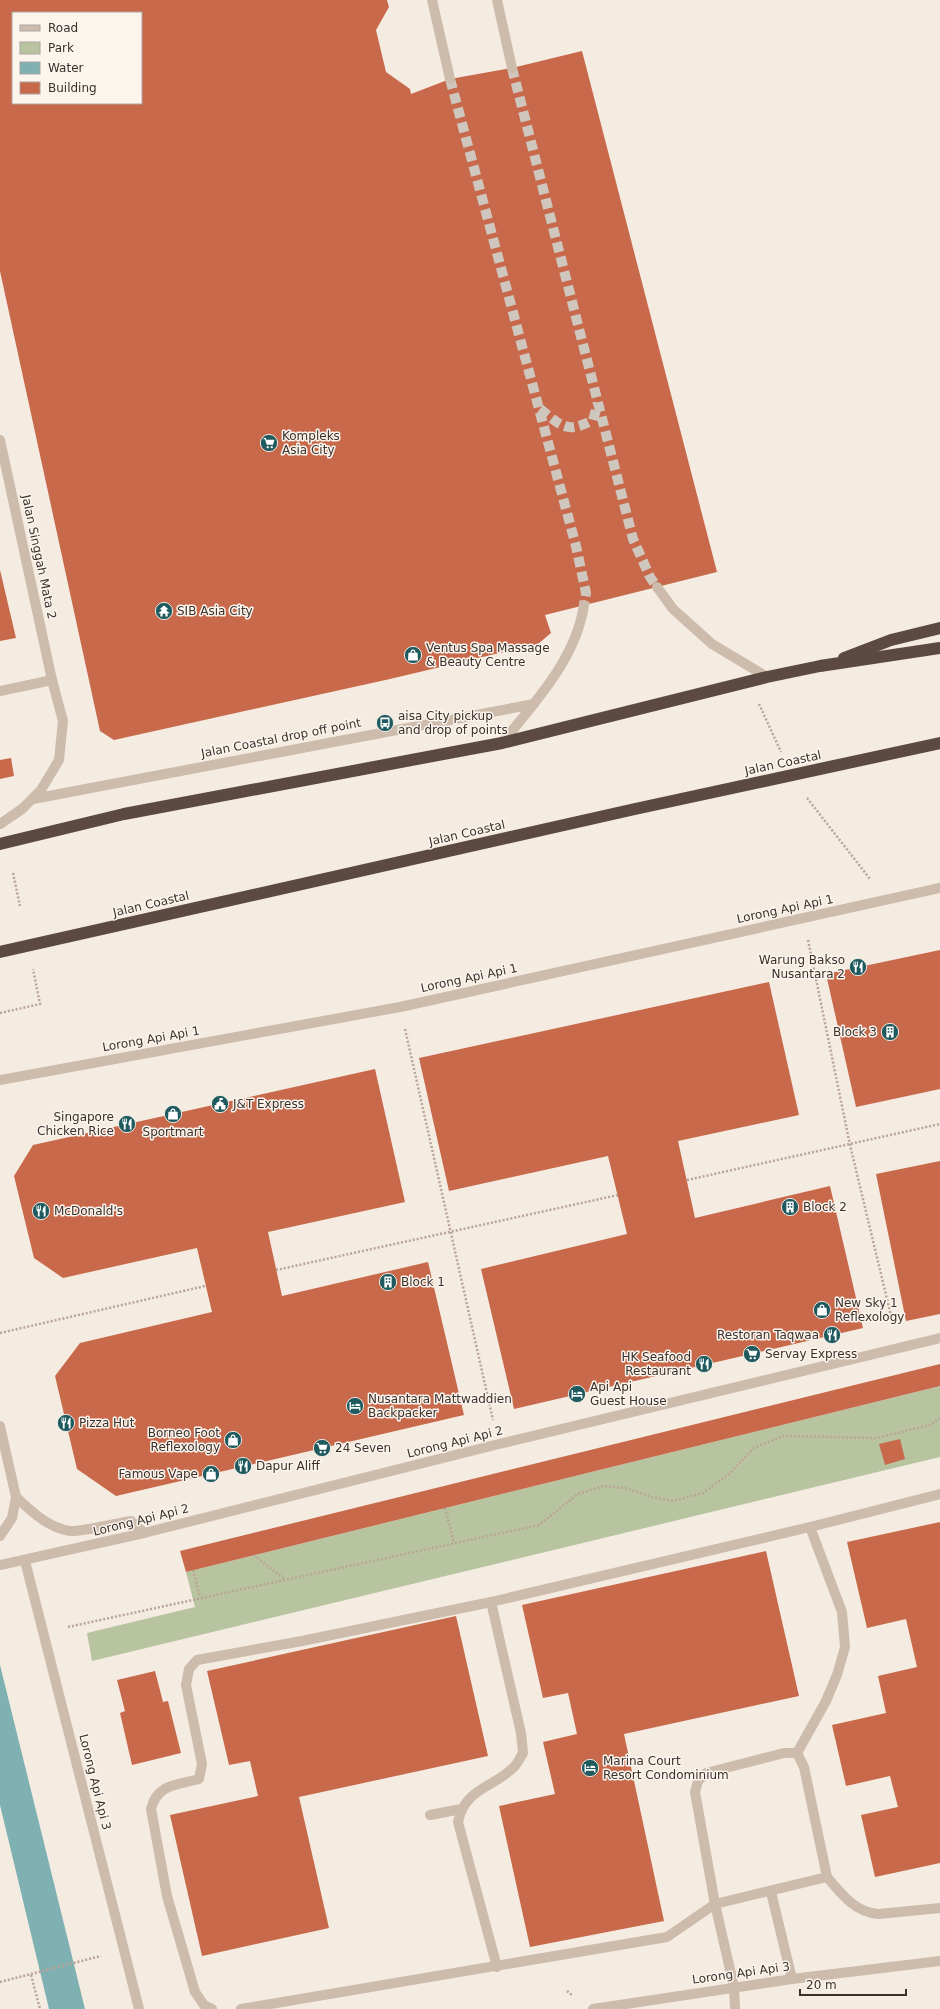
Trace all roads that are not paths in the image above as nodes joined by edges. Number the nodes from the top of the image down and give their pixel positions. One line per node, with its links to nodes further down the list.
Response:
1 (432, 0): 4 (street)
2 (497, 0): 3 (street)
3 (512, 68)
4 (450, 80)
5 (0, 440): 12 (street, Jalan Singgah Mata 2)
6 (657, 587): 11 (street)
7 (584, 605): 14 (street)
8 (940, 628): 10 (highway)
9 (940, 648): 10 (highway)
10 (820, 666): 11 (highway)
11 (767, 677): 15 (highway)
12 (52, 680): 13 (street); 17 (street, Jalan Singgah Mata 2)
13 (0, 691)
14 (534, 704): 15 (street); 17 (street, Jalan Coastal drop off point)
15 (502, 743): 19 (highway)
16 (940, 743): 21 (highway, Jalan Coastal)
17 (33, 799): 18 (street, Jalan Singgah Mata 2)
18 (0, 824)
19 (0, 844)
20 (940, 888): 22 (street, Lorong Api Api 1)
21 (0, 952)
22 (0, 1080)
23 (940, 1338): 28 (street, Lorong Api Api 2)
24 (0, 1426): 26 (street)
25 (940, 1494): 27 (street)
26 (16, 1497): 28 (street); 29 (street)
27 (810, 1527): 32 (street); 33 (street)
28 (144, 1533): 30 (street, Lorong Api Api 2)
29 (0, 1536)
30 (25, 1561): 31 (street, Lorong Api Api 2); 44 (street, Lorong Api Api 3)
31 (0, 1565)
32 (491, 1602): 34 (street); 45 (street)
33 (797, 1753): 36 (street); 38 (street)
34 (460, 1809): 35 (street); 41 (street)
35 (430, 1815)
36 (827, 1878): 37 (street); 39 (street)
37 (771, 1892): 38 (street); 42 (street)
38 (715, 1904): 41 (street); 43 (street)
39 (940, 1908)
40 (940, 1961): 42 (street, Lorong Api Api 3)
41 (497, 1967): 46 (street)
42 (792, 1979): 43 (street, Lorong Api Api 3)
43 (734, 1987): 47 (street, Lorong Api Api 3); 48 (street)
44 (139, 2009)
45 (212, 2009)
46 (241, 2009)
47 (593, 2009)
48 (735, 2009)

